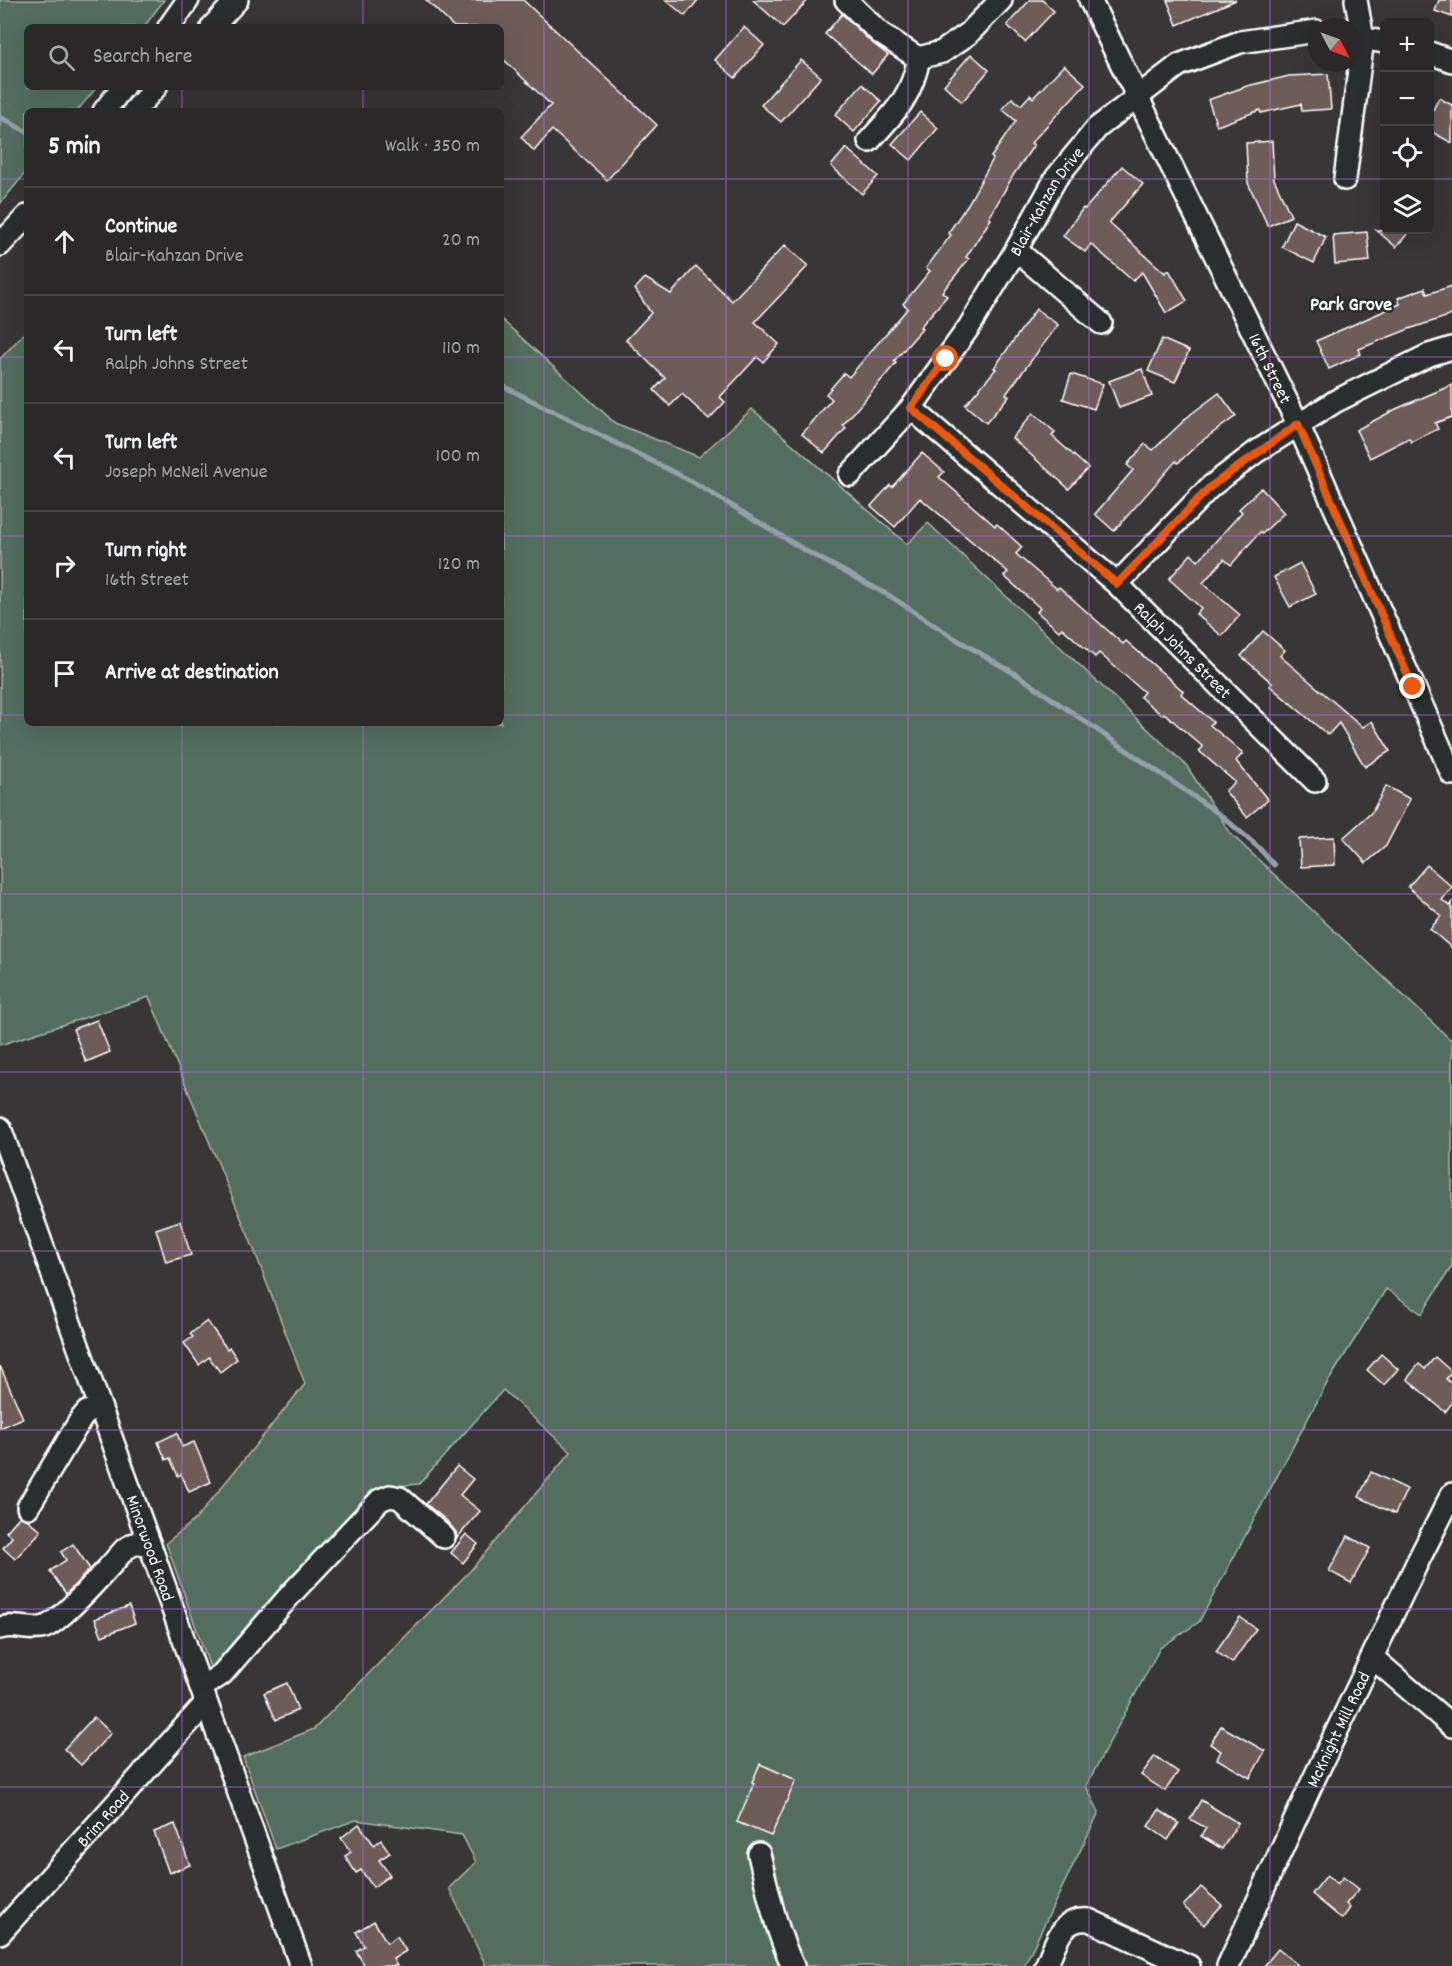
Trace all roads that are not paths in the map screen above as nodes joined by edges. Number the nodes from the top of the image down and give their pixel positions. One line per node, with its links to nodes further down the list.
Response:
1 (188, 0): 8 (street)
2 (237, 0): 9 (street)
3 (846, 0): 14 (street)
4 (1000, 0): 14 (street)
5 (1090, 0): 19 (street, 16th Street)
6 (1356, 0): 7 (street)
7 (1357, 18)
8 (171, 24)
9 (215, 24)
10 (1308, 32): 19 (street, Blair-Kahzan Drive)
11 (1362, 39): 12 (street)
12 (1380, 41)
13 (1434, 54): 15 (street)
14 (919, 57): 22 (street)
15 (1452, 61)
16 (1355, 72): 23 (street)
17 (121, 90): 20 (street)
18 (153, 90): 21 (street)
19 (1138, 98): 26 (street, Blair-Kahzan Drive); 30 (street, 16th Street)
20 (106, 108)
21 (137, 108)
22 (869, 141)
23 (1345, 179)
24 (24, 219): 25 (street)
25 (0, 245)
26 (1016, 250): 27 (street); 29 (street, Blair-Kahzan Drive)
27 (1101, 323)
28 (1452, 348): 30 (street)
29 (911, 408): 31 (street, Blair-Kahzan Drive); 32 (street, Ralph Johns Street)
30 (1298, 424): 32 (street); 33 (street, 16th Street)
31 (850, 475)
32 (1117, 584): 34 (street, Ralph Johns Street)
33 (1452, 774)
34 (1315, 781)
35 (0, 1128): 36 (street, Minorwood Road)
36 (100, 1407): 38 (street); 40 (street, Minorwood Road)
37 (1452, 1494): 42 (street, McKnight Mill Road)
38 (28, 1507)
39 (444, 1537): 43 (street, Brim Road)
40 (149, 1544): 41 (street); 43 (street, Minorwood Road)
41 (0, 1628)
42 (1373, 1658): 44 (street); 51 (street, McKnight Mill Road)
43 (204, 1696): 46 (street, Brim Road); 48 (street, Minorwood Road)
44 (1452, 1726)
45 (759, 1854): 49 (street)
46 (0, 1933)
47 (1186, 1965): 50 (street)
48 (300, 1966)
49 (793, 1966)
50 (1046, 1966)
51 (1228, 1966)

